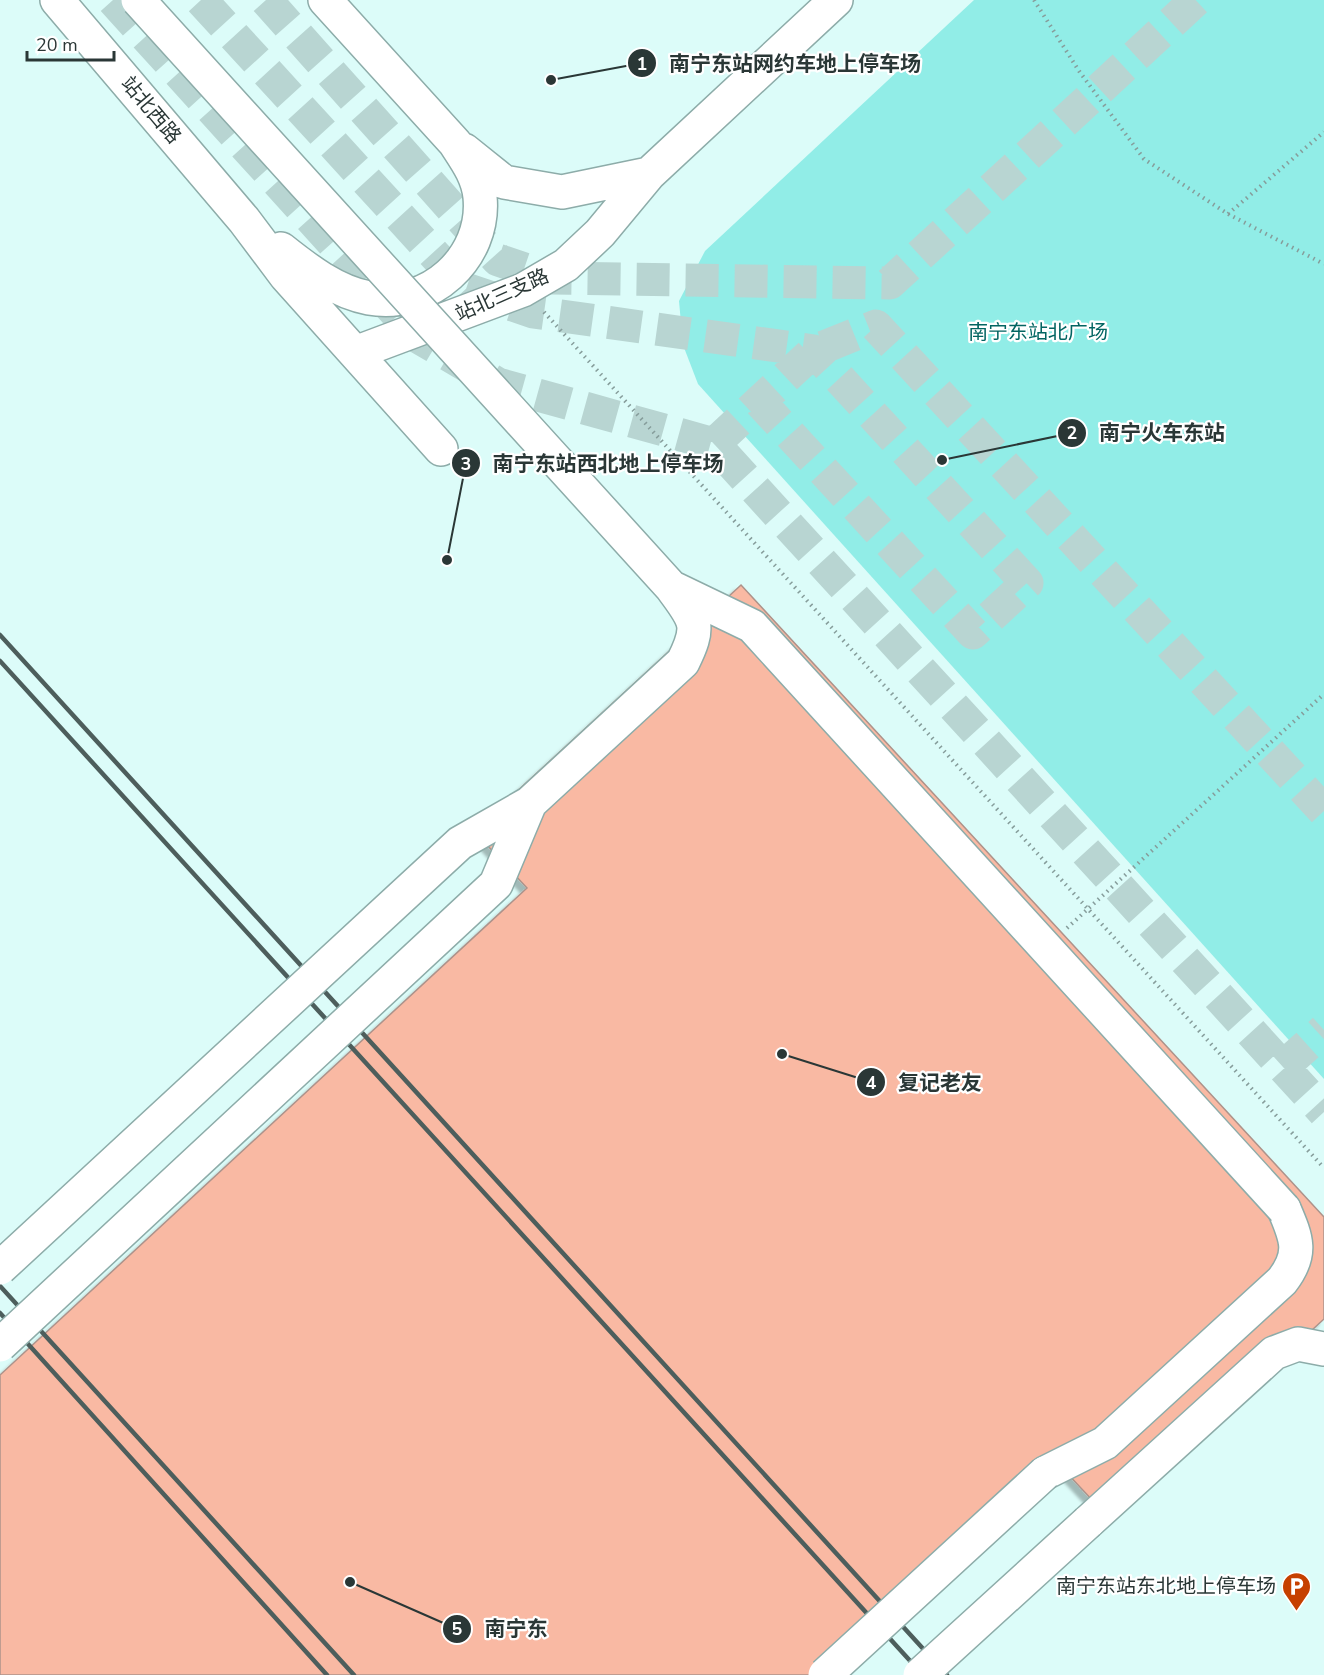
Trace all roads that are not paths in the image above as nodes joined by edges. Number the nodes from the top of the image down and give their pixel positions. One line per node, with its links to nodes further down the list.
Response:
1 (57, 0): 7 (street, 站北西路)
2 (138, 0): 10 (street, bridge)
3 (325, 0): 5 (street)
4 (836, 0): 6 (street, 站北三支路)
5 (455, 143): 6 (street); 7 (street)
6 (649, 174): 8 (street, 站北三支路)
7 (244, 220): 8 (street)
8 (355, 353): 9 (street)
9 (441, 448)
10 (672, 588): 11 (street, bridge); 15 (street, bridge)
11 (530, 803): 12 (street, bridge); 13 (street, bridge)
12 (0, 1268)
13 (0, 1345)
14 (1324, 1348): 16 (street, bridge)
15 (825, 1675)
16 (920, 1675)

